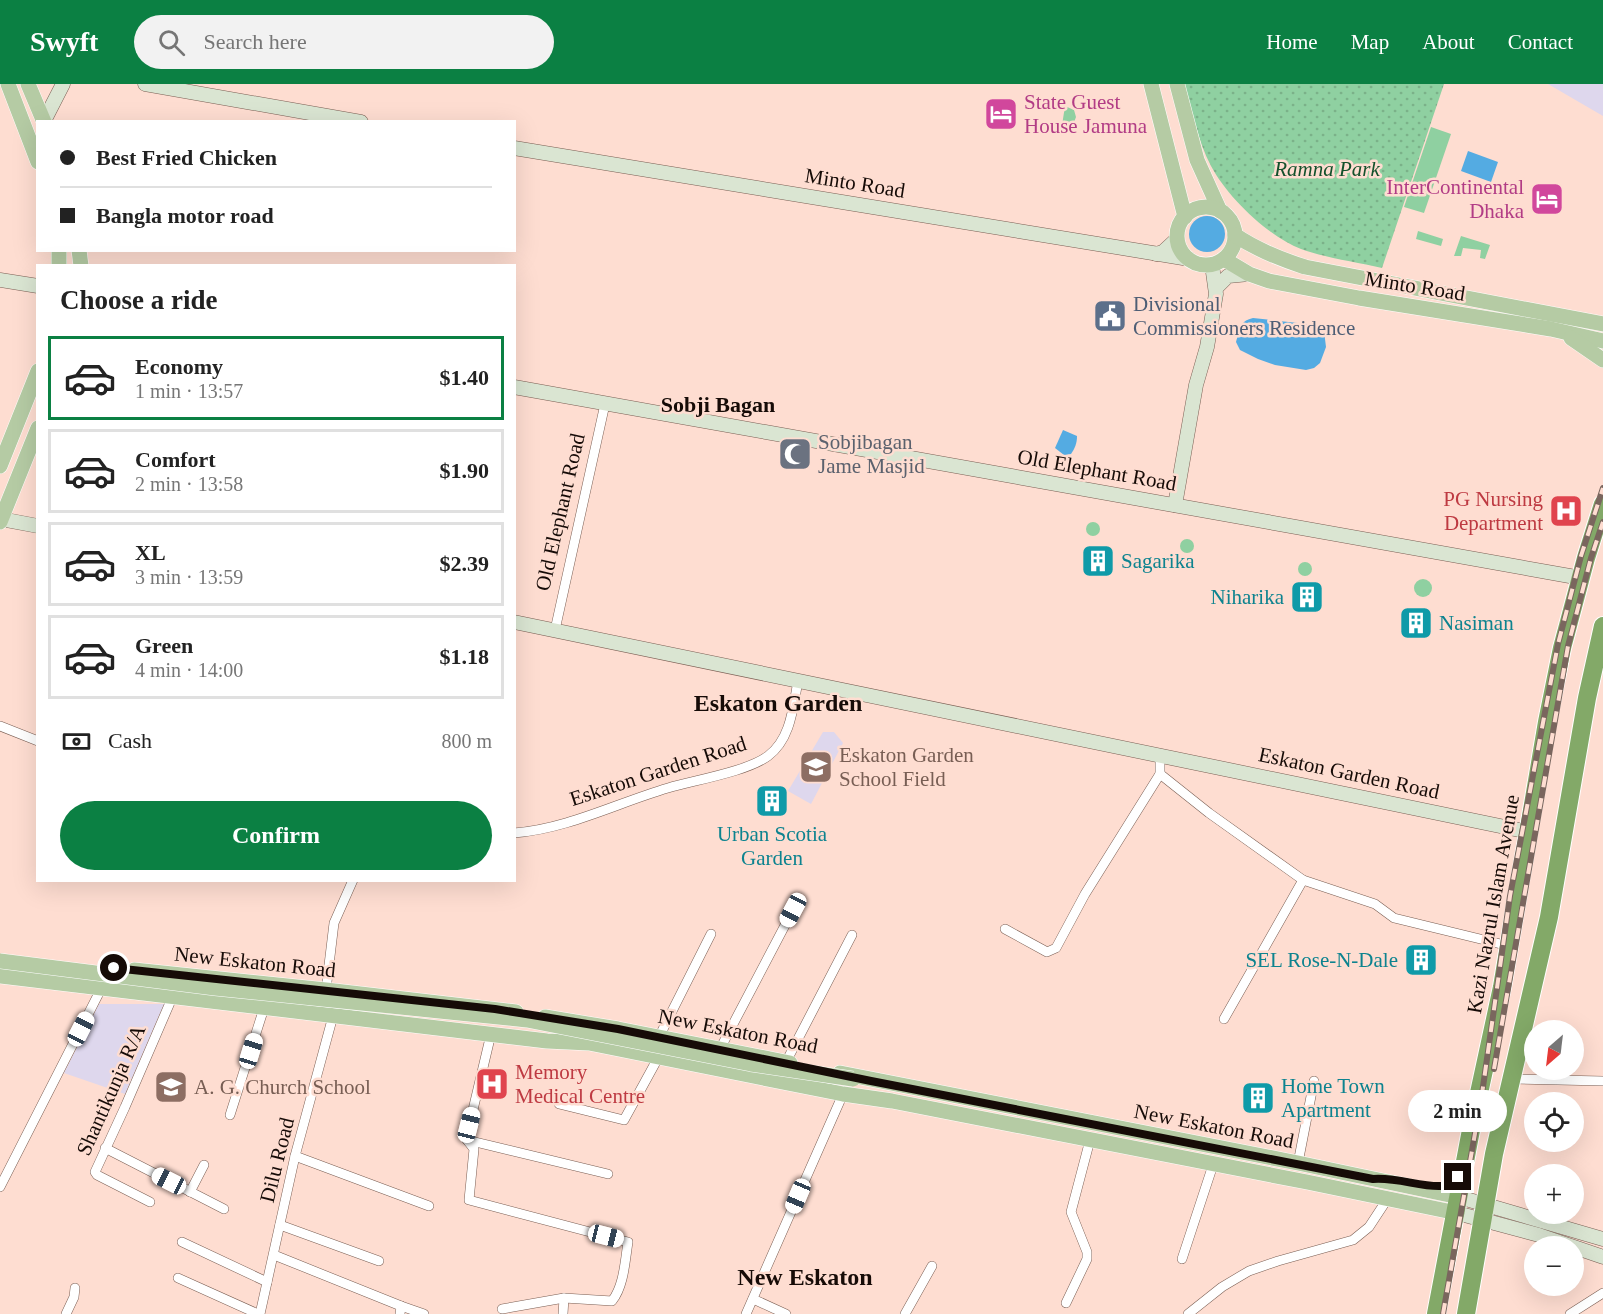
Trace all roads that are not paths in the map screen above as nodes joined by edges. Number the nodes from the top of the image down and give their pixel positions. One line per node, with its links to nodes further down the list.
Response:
1 (8, 84): 11 (main road)
2 (28, 84): 7 (main road)
3 (63, 84): 8 (main road)
4 (145, 84): 9 (main road)
5 (1151, 84): 13 (main road)
6 (1177, 84): 12 (main road)
7 (44, 120)
8 (45, 120)
9 (350, 120)
10 (516, 148): 16 (main road, Minto Road)
11 (36, 157)
12 (1220, 211): 13 (main road); 14 (main road)
13 (1185, 217): 15 (main road)
14 (1235, 235): 18 (main road); 24 (main road, Minto Road)
15 (1177, 238): 16 (main road); 17 (main road)
16 (1156, 254): 17 (main road, Minto Road)
17 (1189, 259): 18 (main road)
18 (1218, 262): 19 (main road, Minto Road); 22 (main road)
19 (1249, 274): 22 (main road); 24 (main road, Minto Road)
20 (0, 280): 21 (main road)
21 (36, 286)
22 (1216, 288): 34 (main road)
23 (1603, 319): 24 (main road)
24 (1553, 322): 25 (main road, Minto Road); 26 (main road, Minto Road); 27 (main road)
25 (1603, 324)
26 (1603, 341)
27 (1603, 360)
28 (36, 376): 32 (main road)
29 (516, 387): 30 (main road, Old Elephant Road)
30 (605, 404): 34 (main road, Old Elephant Road); 40 (street, Old Elephant Road)
31 (36, 433): 35 (main road)
32 (0, 466)
33 (1603, 504): 37 (highway, Kazi Nazrul Islam Avenue)
34 (1175, 505): 37 (main road, Old Elephant Road)
35 (1, 520): 36 (main road)
36 (36, 526)
37 (1581, 578): 46 (highway, Kazi Nazrul Islam Avenue)
38 (516, 622): 40 (main road, Eskaton Garden Road)
39 (1603, 626): 74 (highway)
40 (555, 630): 41 (main road, Eskaton Garden Road)
41 (798, 681): 44 (main road, Eskaton Garden Road); 47 (street, Eskaton Garden Road)
42 (0, 726): 43 (street)
43 (36, 740)
44 (1160, 756): 45 (street); 46 (main road, Eskaton Garden Road)
45 (1160, 774): 48 (street); 51 (street)
46 (1529, 832): 54 (highway, Kazi Nazrul Islam Avenue)
47 (516, 833)
48 (1303, 880): 54 (street); 65 (street)
49 (352, 883): 61 (street)
50 (793, 910): 70 (street)
51 (1005, 929)
52 (711, 933): 68 (street)
53 (852, 935): 73 (street)
54 (1509, 946): 81 (highway, Kazi Nazrul Islam Avenue)
55 (0, 953): 58 (main road, New Eskaton Road)
56 (0, 960): 75 (main road, bridge)
57 (0, 971): 69 (main road)
58 (176, 975): 61 (main road, New Eskaton Road); 62 (main road)
59 (0, 976): 60 (main road, New Eskaton Road)
60 (101, 989): 62 (main road, New Eskaton Road); 93 (street)
61 (326, 990): 66 (main road, New Eskaton Road)
62 (172, 998): 63 (main road, New Eskaton Road); 85 (street, Shantikunja R/A)
63 (264, 1008): 64 (main road, New Eskaton Road); 80 (street)
64 (333, 1016): 67 (main road, New Eskaton Road); 87 (street, Dilu Road)
65 (1224, 1019)
66 (633, 1032): 68 (main road, New Eskaton Road); 71 (main road)
67 (491, 1034): 69 (main road, New Eskaton Road); 83 (street)
68 (659, 1037): 70 (main road, New Eskaton Road)
69 (589, 1043): 71 (main road, New Eskaton Road)
70 (720, 1049): 73 (main road, New Eskaton Road)
71 (628, 1052): 72 (main road, New Eskaton Road)
72 (658, 1058): 78 (main road, New Eskaton Road); 79 (street)
73 (786, 1062): 75 (main road, New Eskaton Road)
74 (1512, 1079): 77 (street); 100 (highway)
75 (871, 1081): 82 (main road, New Eskaton Road)
76 (1314, 1081): 88 (street)
77 (1603, 1081)
78 (843, 1094): 84 (main road, New Eskaton Road); 114 (street)
79 (559, 1104)
80 (230, 1115)
81 (1471, 1130): 92 (main road); 97 (highway, Kazi Nazrul Islam Avenue)
82 (1152, 1135): 86 (main road); 88 (main road, New Eskaton Road)
83 (467, 1140): 91 (street); 113 (street)
84 (1090, 1140): 86 (main road, New Eskaton Road); 115 (street)
85 (105, 1148): 94 (street); 96 (street, Shantikunja R/A)
86 (1149, 1152): 89 (main road, New Eskaton Road)
87 (295, 1156): 98 (street); 101 (street, Dilu Road)
88 (1298, 1163): 92 (main road, New Eskaton Road)
89 (1213, 1165): 95 (main road, New Eskaton Road); 106 (street)
90 (204, 1166): 94 (street)
91 (608, 1174)
92 (1373, 1179): 97 (main road, New Eskaton Road)
93 (0, 1187)
94 (190, 1192): 99 (street)
95 (1388, 1198): 97 (main road, New Eskaton Road); 125 (street)
96 (150, 1202)
97 (1449, 1203): 100 (main road); 126 (highway, Kazi Nazrul Islam Avenue)
98 (429, 1206)
99 (224, 1209)
100 (1485, 1212): 102 (main road); 105 (main road); 127 (highway)
101 (279, 1225): 104 (street, Dilu Road); 107 (street)
102 (1603, 1239)
103 (182, 1242): 110 (street)
104 (274, 1255): 110 (street, Dilu Road); 116 (street)
105 (1603, 1257)
106 (1182, 1259)
107 (379, 1261)
108 (932, 1266): 124 (street)
109 (178, 1278): 119 (street)
110 (267, 1282): 119 (street, Dilu Road)
111 (75, 1288): 118 (street)
112 (1603, 1293): 128 (street)
113 (564, 1298): 117 (street); 121 (street)
114 (753, 1299): 122 (street); 123 (street)
115 (1066, 1303)
116 (401, 1310): 120 (street)
117 (502, 1310)
118 (66, 1314)
119 (259, 1314)
120 (424, 1314)
121 (563, 1314)
122 (746, 1314)
123 (786, 1314)
124 (904, 1314)
125 (1188, 1314)
126 (1436, 1314)
127 (1466, 1314)
128 (1570, 1314)

